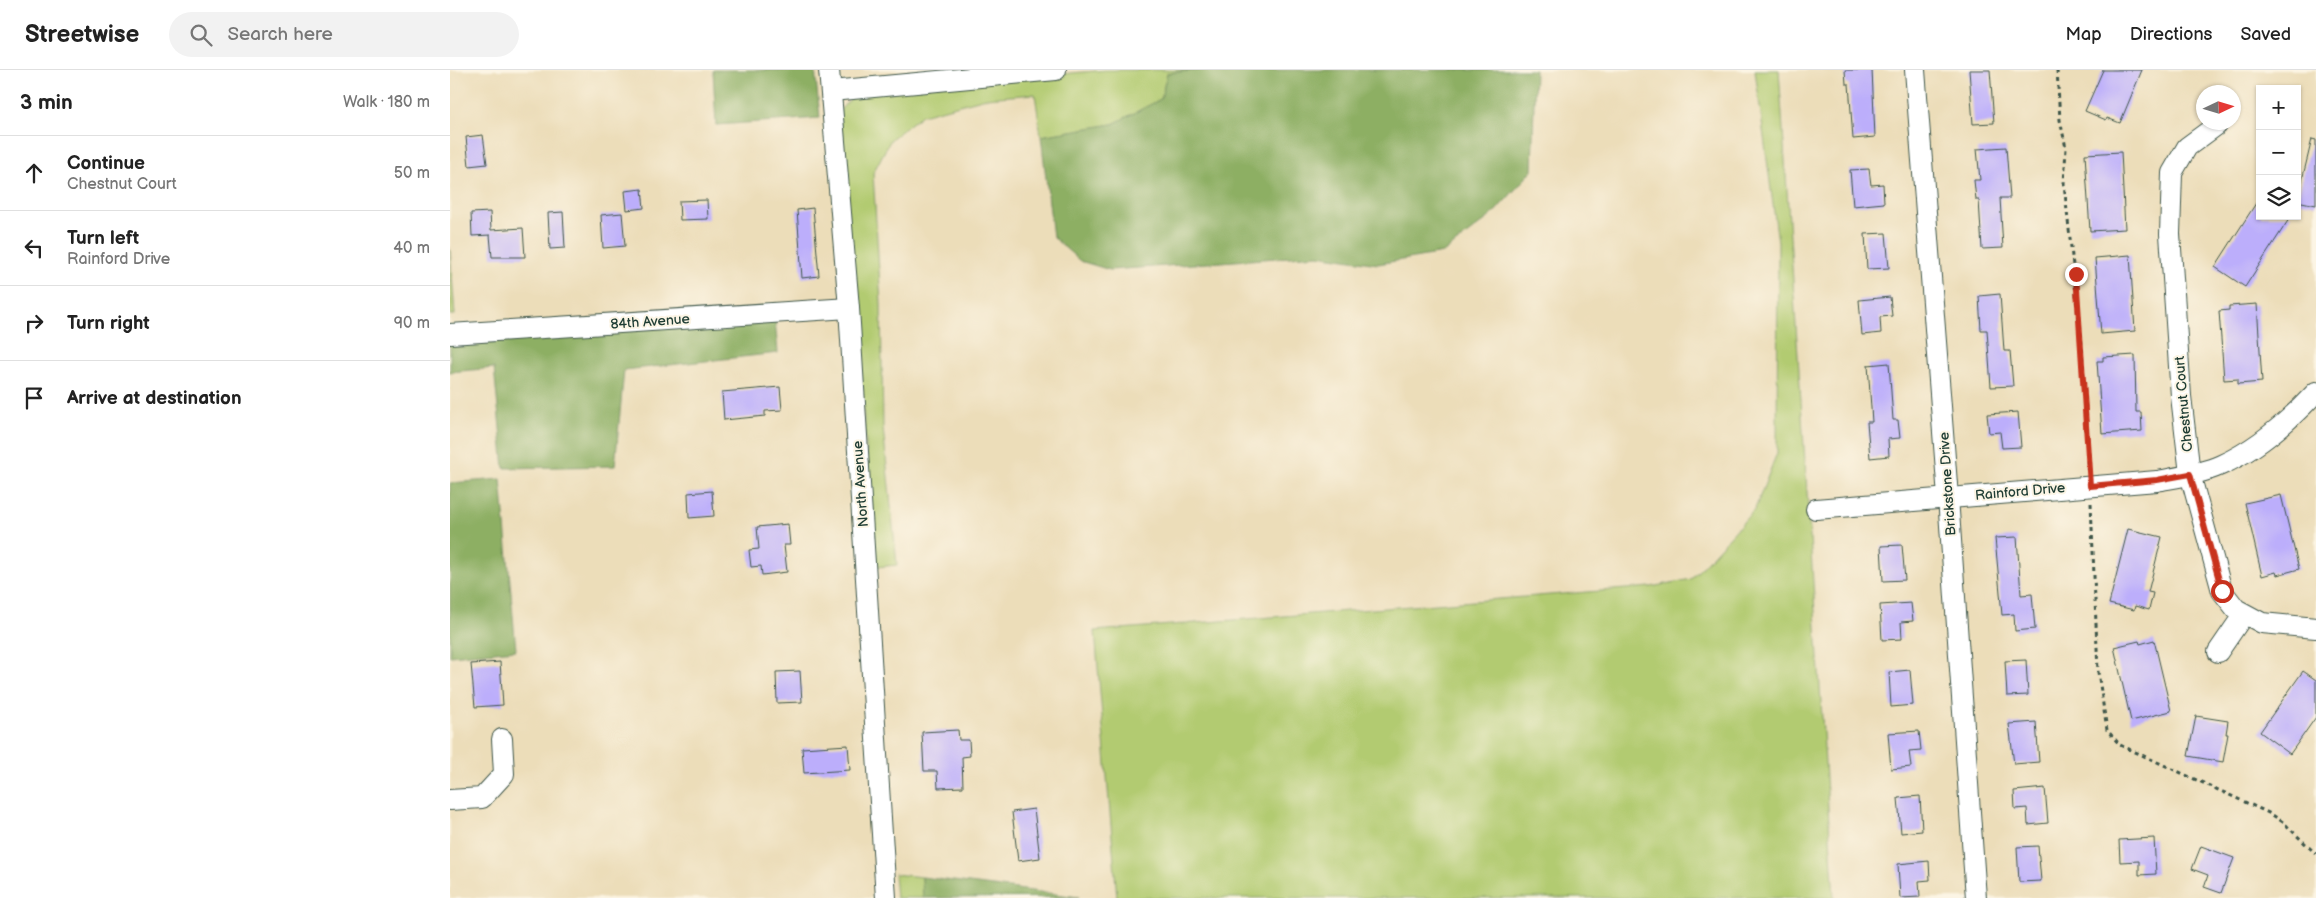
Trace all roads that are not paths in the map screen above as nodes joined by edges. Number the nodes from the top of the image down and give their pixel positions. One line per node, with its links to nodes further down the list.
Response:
1 (829, 70): 5 (street, North Avenue)
2 (1056, 70): 4 (street)
3 (1915, 70): 11 (street, Brickstone Drive)
4 (1021, 72): 5 (street)
5 (831, 91): 7 (street, North Avenue)
6 (2210, 130): 10 (street, Chestnut Court)
7 (849, 308): 8 (street, 84th Avenue); 18 (street, North Avenue)
8 (450, 334)
9 (2316, 392): 10 (street, Rainford Drive)
10 (2190, 474): 11 (street, Rainford Drive); 13 (street, Chestnut Court)
11 (1948, 497): 12 (street, Rainford Drive); 19 (street, Brickstone Drive)
12 (1816, 509)
13 (2244, 614): 14 (street, Chestnut Court); 15 (street)
14 (2316, 628)
15 (2218, 652)
16 (502, 740): 17 (street)
17 (450, 800)
18 (886, 898)
19 (1976, 898)

